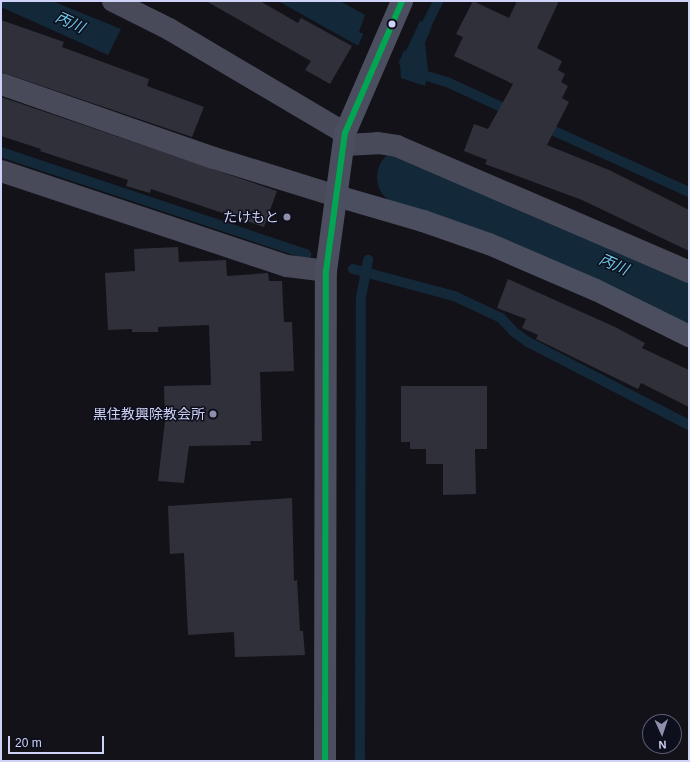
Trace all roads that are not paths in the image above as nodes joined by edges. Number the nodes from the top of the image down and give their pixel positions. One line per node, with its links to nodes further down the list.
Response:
1 (113, 1): 4 (street)
2 (402, 1): 4 (street)
3 (1, 84): 6 (street)
4 (345, 139): 6 (street); 8 (street)
5 (1, 171): 7 (street)
6 (337, 196): 7 (street); 9 (street)
7 (326, 271): 10 (street)
8 (689, 272)
9 (689, 336)
10 (325, 761)

